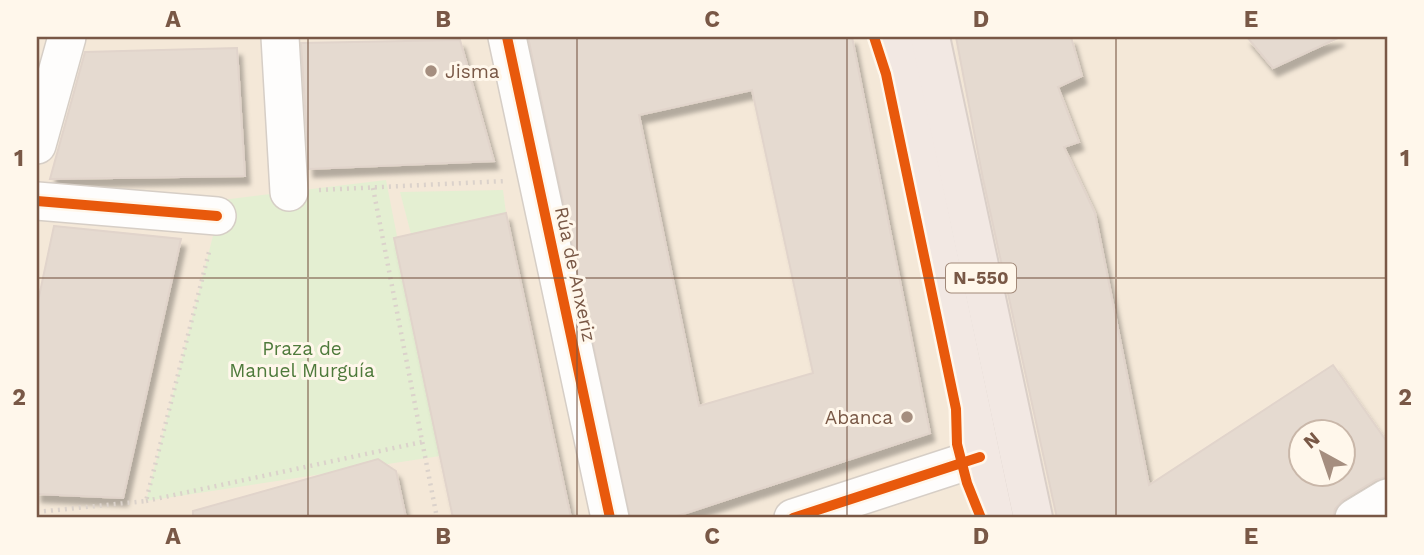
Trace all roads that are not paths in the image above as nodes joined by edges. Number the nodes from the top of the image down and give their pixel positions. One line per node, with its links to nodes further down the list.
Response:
1 (67, 37): 6 (street)
2 (280, 37): 7 (street)
3 (507, 37): 12 (street, Rúa de Anxeriz)
4 (892, 37): 10 (highway, N-550)
5 (929, 37): 15 (highway, N-550)
6 (37, 145)
7 (289, 192)
8 (37, 201): 9 (street)
9 (217, 216)
10 (980, 457): 13 (street); 14 (highway, N-550)
11 (1387, 498): 16 (street)
12 (610, 518)
13 (793, 518)
14 (994, 518)
15 (1033, 518)
16 (1354, 518)

